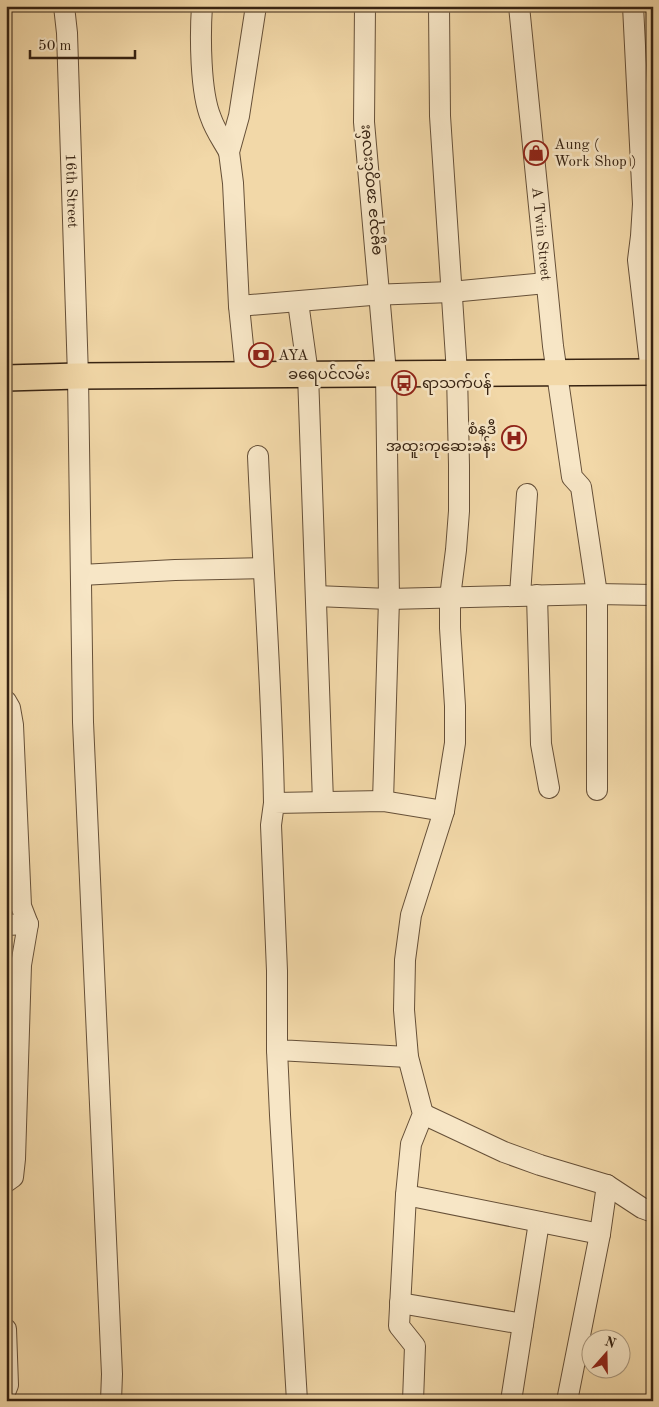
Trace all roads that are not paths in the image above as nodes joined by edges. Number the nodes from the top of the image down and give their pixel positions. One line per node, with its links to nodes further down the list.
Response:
1 (64, 6): 21 (street, 16th Street)
2 (202, 6): 8 (street)
3 (256, 6): 8 (street)
4 (365, 6): 12 (street, ဓမ္မသုခ အတွင်းလမ်း)
5 (439, 6): 11 (street)
6 (518, 6): 10 (street, A Twin Street)
7 (634, 6): 9 (street)
8 (229, 152): 14 (street)
9 (647, 235): 16 (street)
10 (546, 282): 11 (street); 15 (street, A Twin Street)
11 (451, 292): 12 (street); 18 (street)
12 (378, 296): 13 (street); 17 (street, ဓမ္မသုခ အတွင်းလမ်း)
13 (298, 302): 14 (street); 19 (street)
14 (239, 306): 20 (street)
15 (557, 372): 16 (main road, ခရေပင်လမ်း); 18 (main road, ခရေပင်လမ်း); 27 (street, A Twin Street)
16 (652, 372)
17 (386, 373): 18 (main road, ခရေပင်လမ်း); 19 (main road, ခရေပင်လမ်း); 32 (street, ဓမ္မသုခ အတွင်းလမ်း)
18 (457, 373): 31 (street)
19 (308, 374): 20 (main road, ခရေပင်လမ်း); 30 (street)
20 (246, 375): 21 (main road, ခရေပင်လမ်း)
21 (78, 376): 22 (main road, ခရေပင်လမ်း); 26 (street, 16th Street)
22 (6, 378)
23 (258, 456): 25 (street)
24 (528, 494): 28 (street)
25 (263, 568): 26 (street); 38 (street)
26 (81, 575): 56 (street, 16th Street)
27 (597, 594): 28 (street); 29 (street); 35 (street, A Twin Street)
28 (528, 595): 31 (street); 34 (street)
29 (653, 595)
30 (316, 596): 32 (street); 37 (street)
31 (450, 597): 32 (street); 39 (street)
32 (389, 599): 36 (street, ဓမ္မသုခ အတွင်းလမ်း)
33 (6, 701): 41 (street)
34 (549, 788)
35 (597, 790)
36 (383, 801): 37 (street); 39 (street)
37 (323, 802): 38 (street)
38 (274, 803): 42 (street)
39 (444, 811): 43 (street)
40 (6, 924): 41 (street)
41 (28, 924): 45 (street)
42 (277, 1050): 43 (street); 57 (street)
43 (408, 1057): 44 (street)
44 (423, 1114): 46 (street); 47 (street)
45 (6, 1182)
46 (607, 1185): 48 (street); 50 (street)
47 (406, 1195): 49 (street); 51 (street)
48 (653, 1212)
49 (539, 1222): 50 (street); 52 (street)
50 (600, 1234): 60 (street)
51 (400, 1303): 52 (street); 58 (street)
52 (523, 1324): 59 (street)
53 (6, 1329): 54 (street)
54 (7, 1368): 55 (street)
55 (6, 1390)
56 (111, 1401)
57 (297, 1401)
58 (413, 1401)
59 (511, 1401)
60 (567, 1401)

